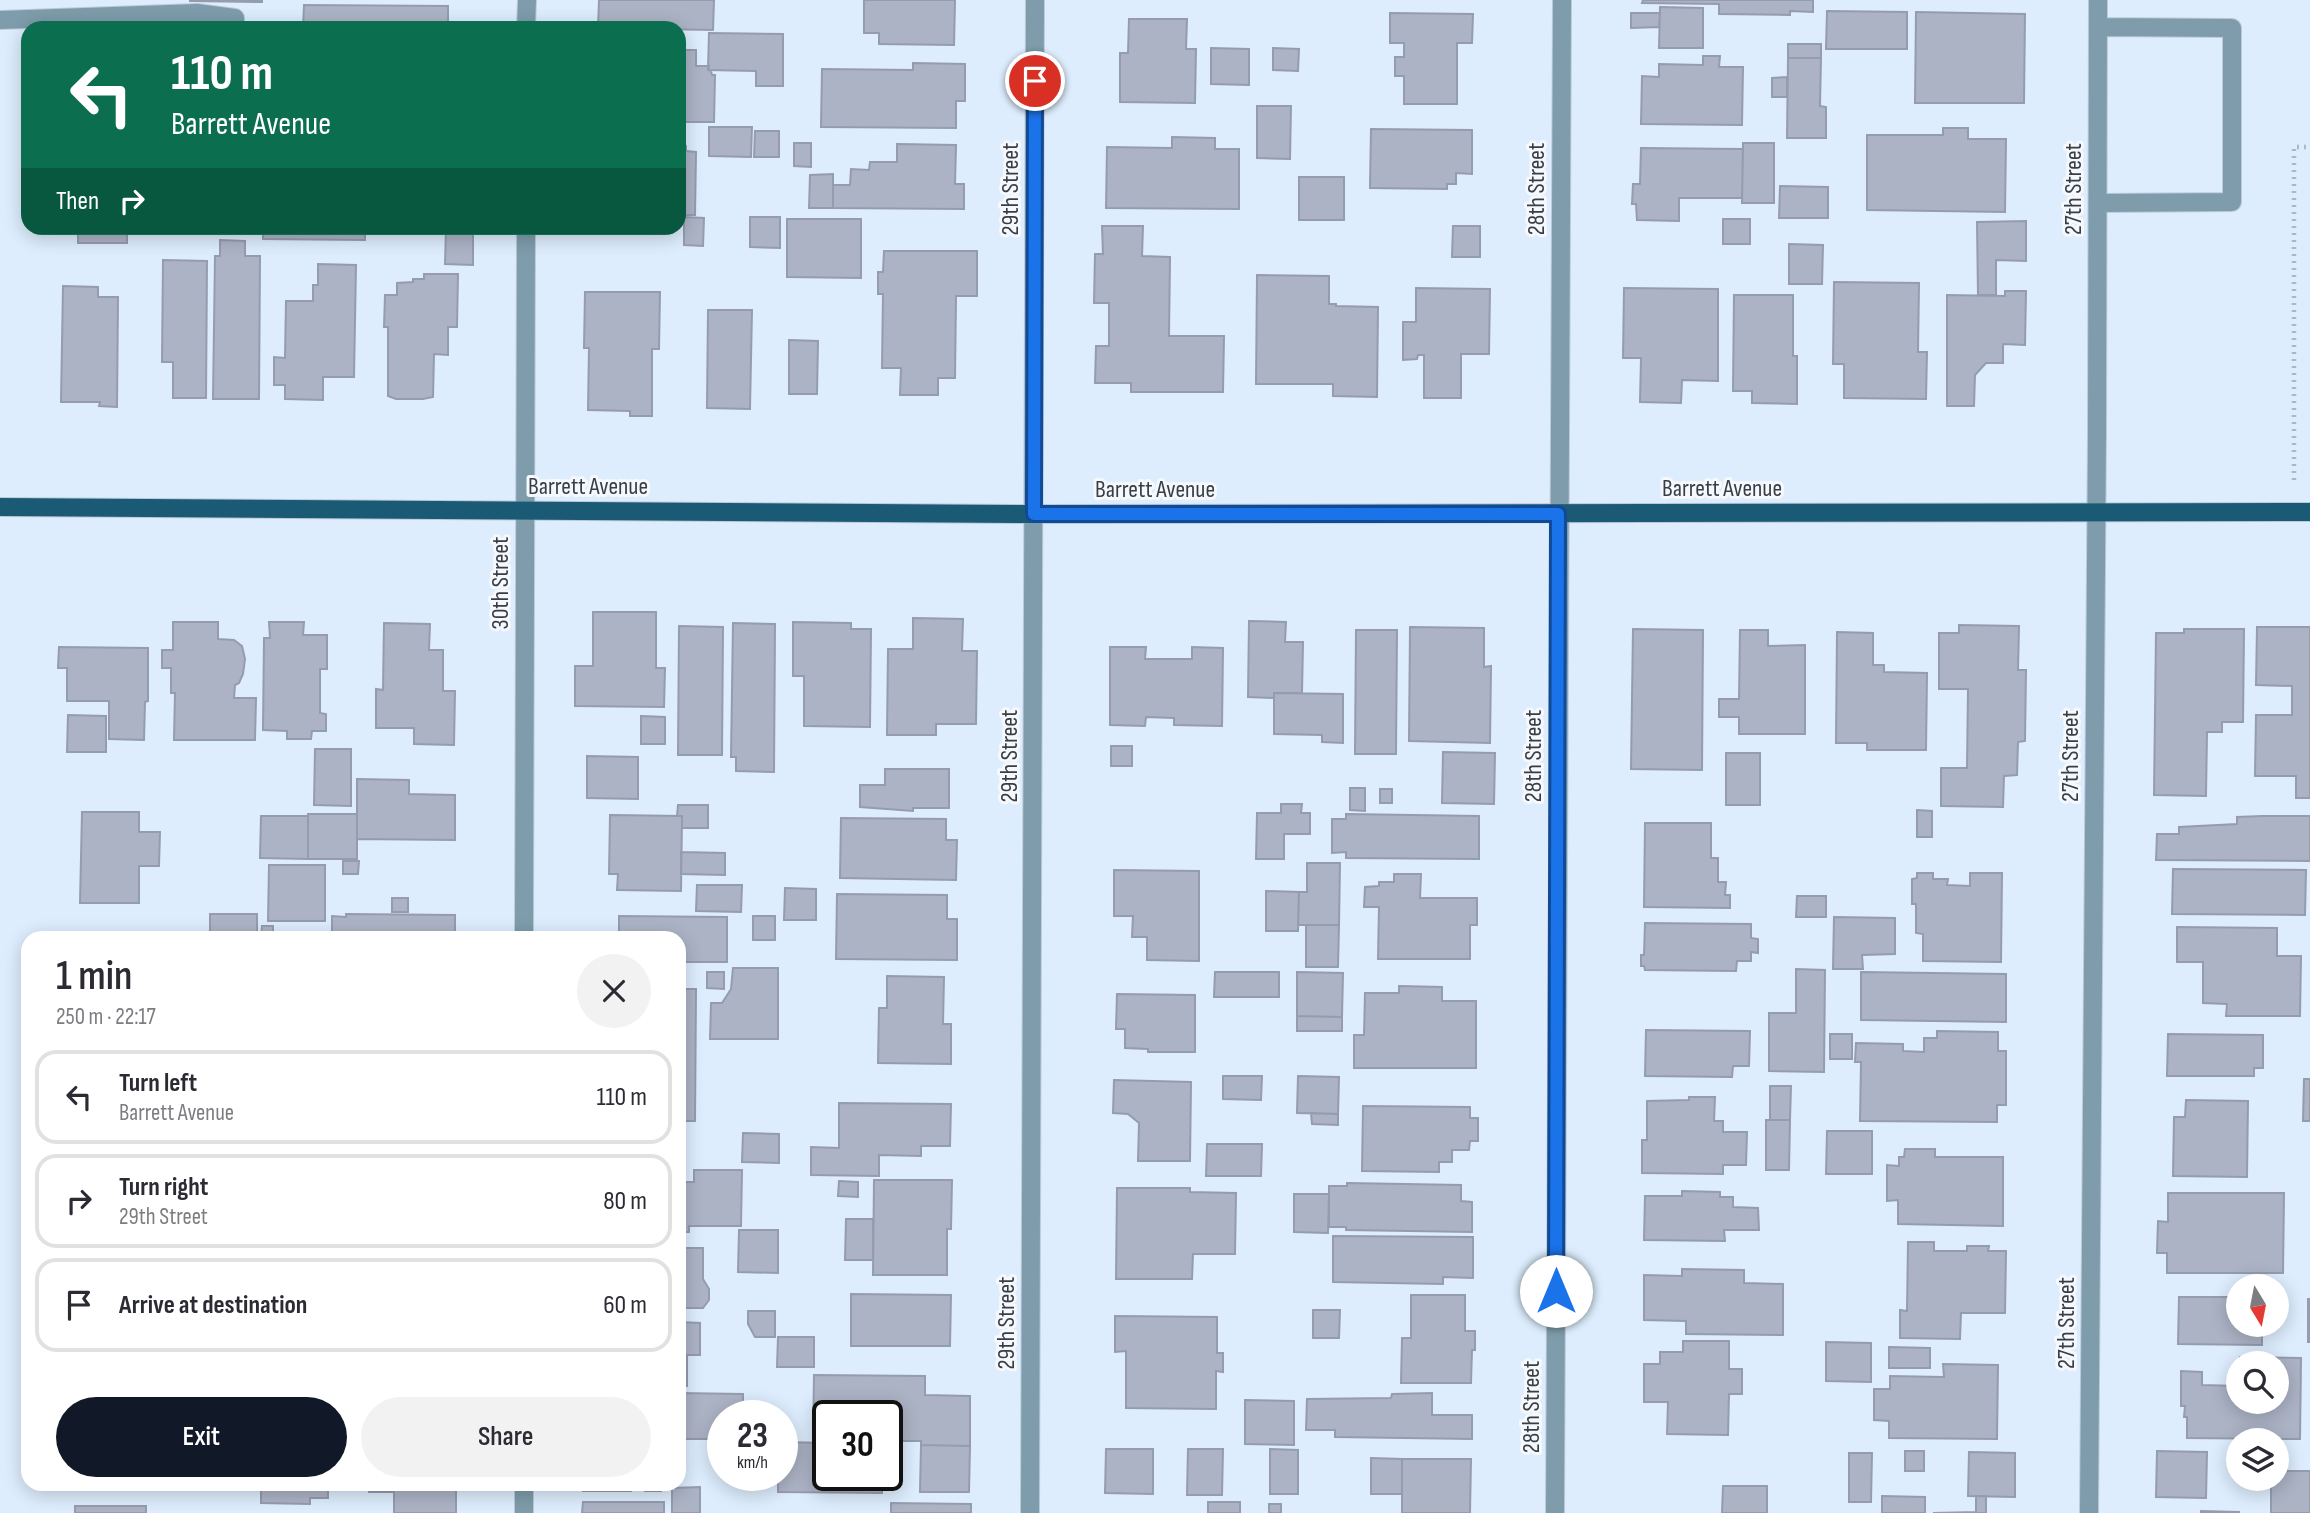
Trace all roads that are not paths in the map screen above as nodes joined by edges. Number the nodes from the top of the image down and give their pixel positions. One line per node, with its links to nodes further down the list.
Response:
1 (527, 0): 7 (street)
2 (1035, 0): 15 (street, 29th Street)
3 (1562, 0): 16 (street, 28th Street)
4 (2098, 0): 8 (street, 27th Street)
5 (0, 20): 6 (street)
6 (235, 21)
7 (526, 21)
8 (2098, 27): 9 (street, 27th Street); 9 (street)
9 (2098, 203): 14 (street, 27th Street)
10 (526, 235): 12 (street, 30th Street)
11 (0, 508): 12 (main road, Barrett Avenue)
12 (524, 511): 15 (main road, Barrett Avenue); 17 (street, 30th Street)
13 (2302, 512): 14 (main road, Barrett Avenue)
14 (2097, 513): 16 (main road, Barrett Avenue); 22 (street, 27th Street)
15 (1034, 514): 16 (main road, Barrett Avenue); 20 (street, 29th Street)
16 (1558, 514): 21 (street, 28th Street)
17 (524, 931)
18 (524, 1491): 19 (street)
19 (524, 1513)
20 (1030, 1513)
21 (1555, 1513)
22 (2089, 1513)

